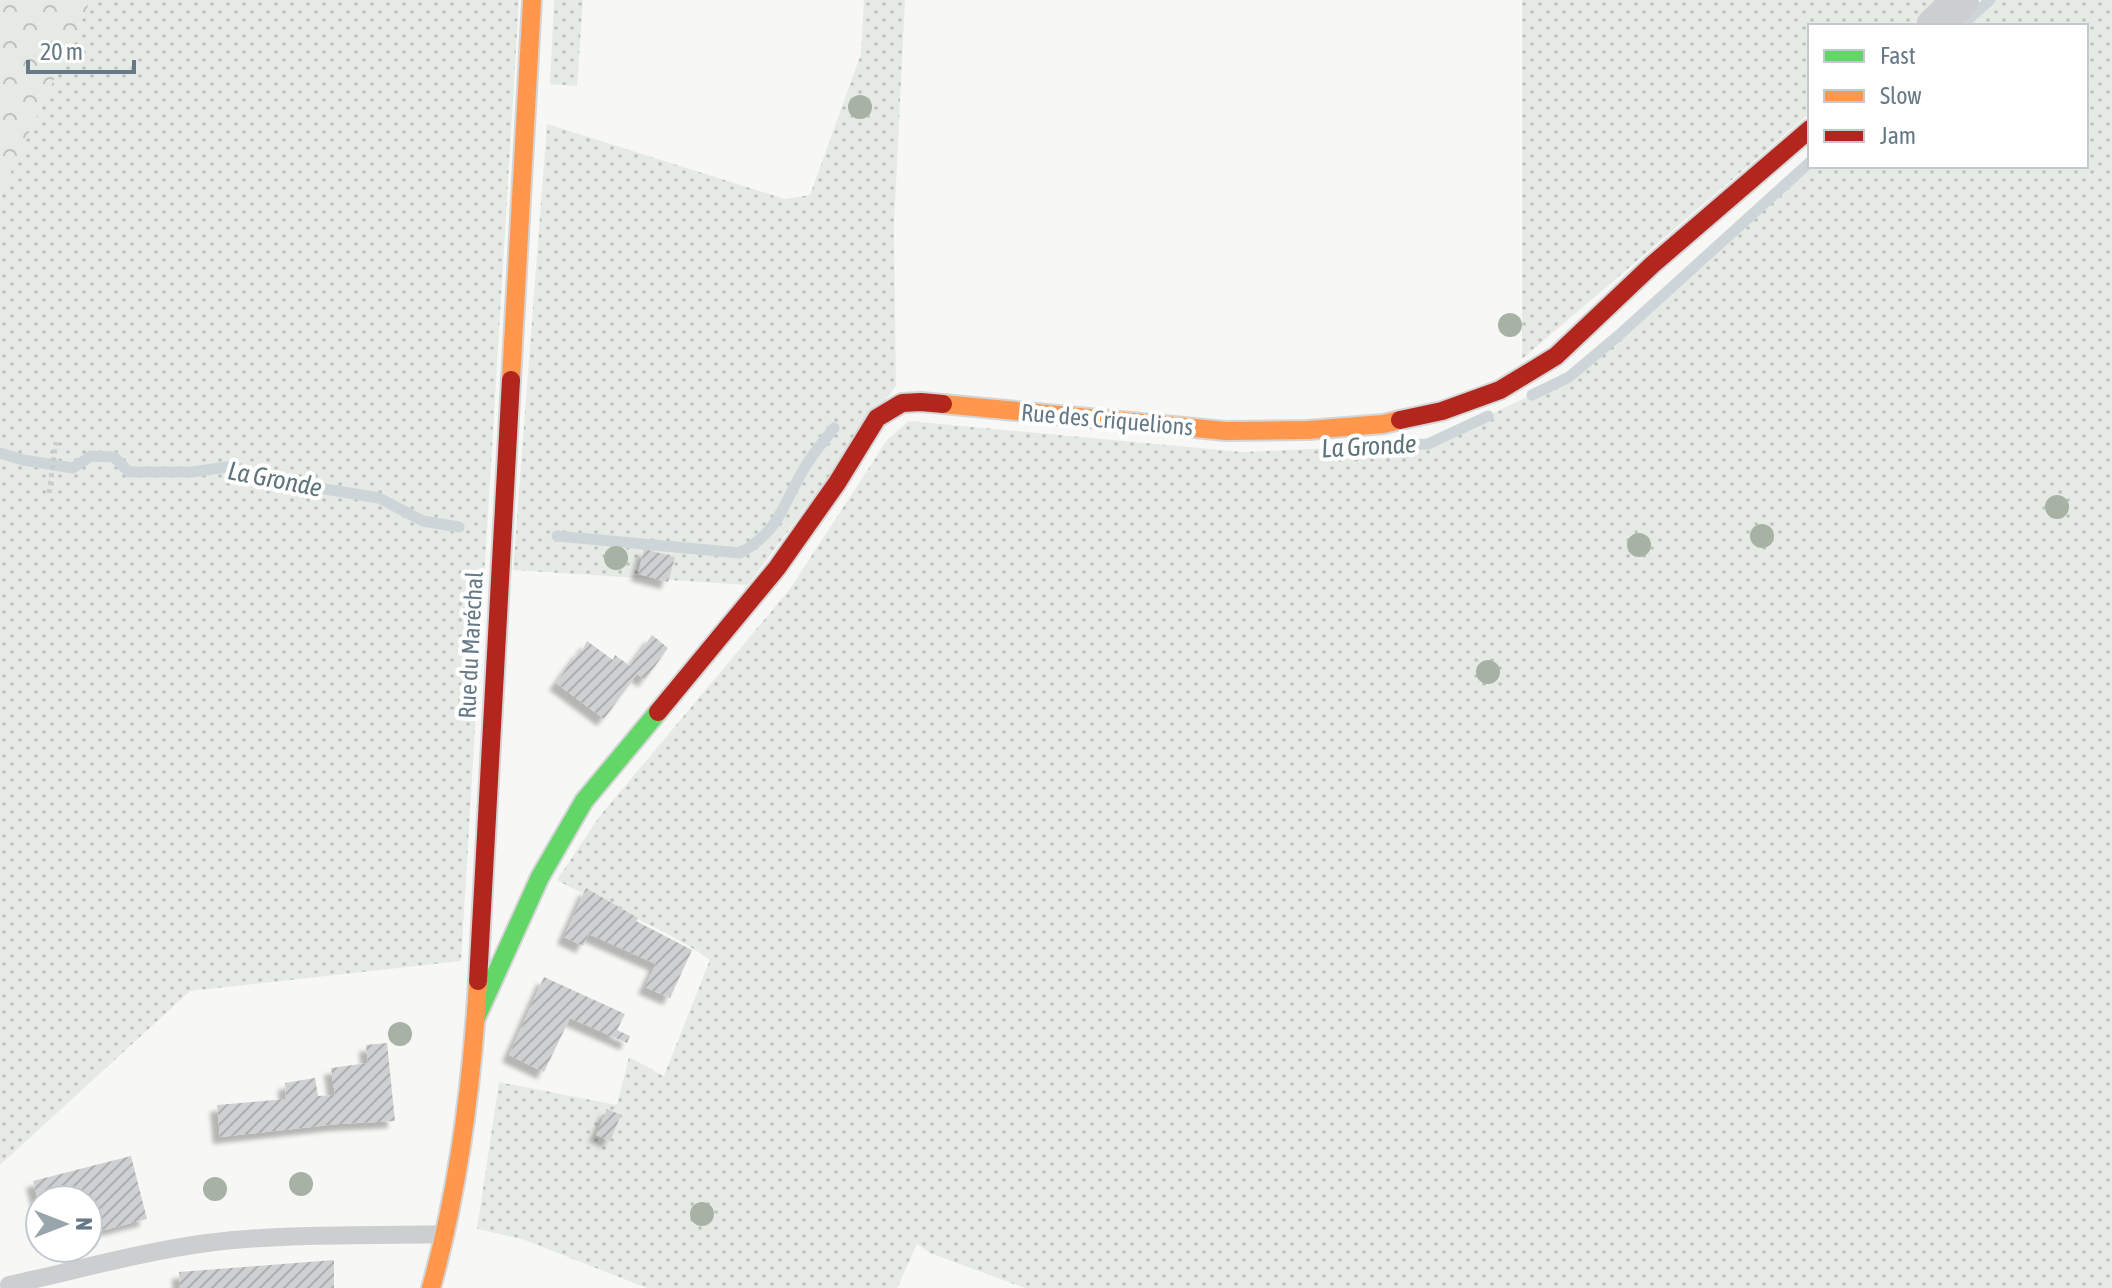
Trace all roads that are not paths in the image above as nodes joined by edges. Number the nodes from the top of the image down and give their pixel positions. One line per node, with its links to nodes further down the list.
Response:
1 (532, 0): 5 (street, Rue du Maréchal)
2 (1961, 0): 3 (street)
3 (1936, 24)
4 (1808, 131): 5 (street, Rue des Criquelions)
5 (476, 1018): 6 (street, Rue du Maréchal)
6 (446, 1234): 7 (lane); 8 (street, Rue du Maréchal)
7 (9, 1285)
8 (431, 1288)

